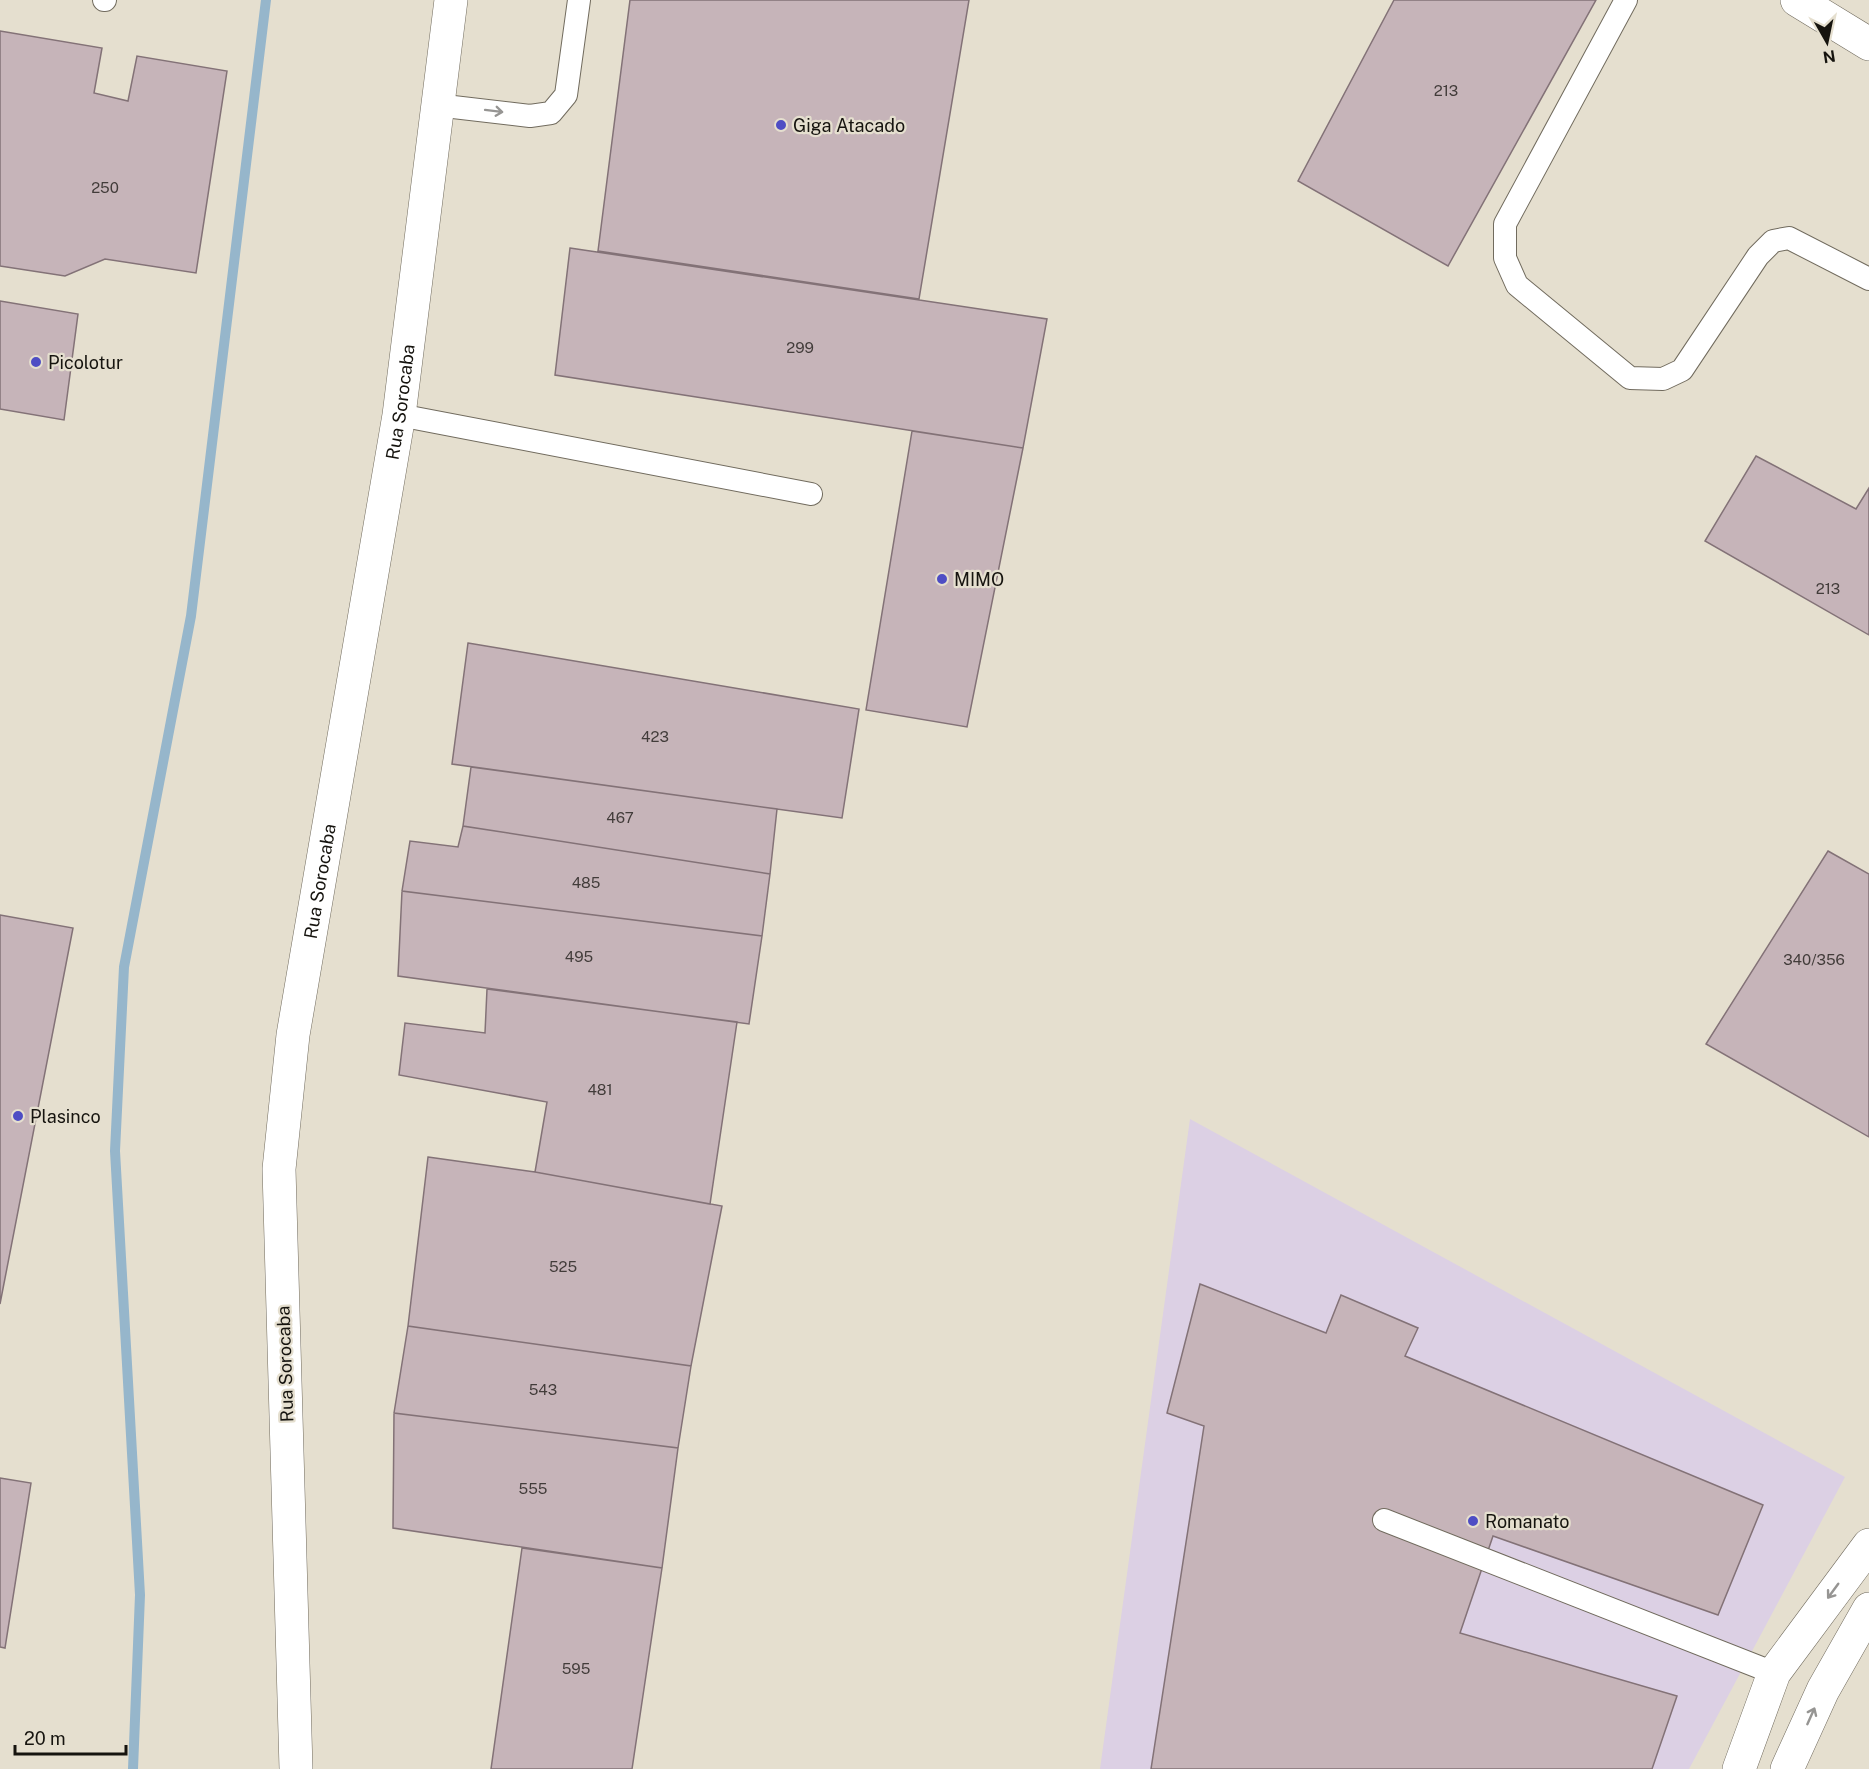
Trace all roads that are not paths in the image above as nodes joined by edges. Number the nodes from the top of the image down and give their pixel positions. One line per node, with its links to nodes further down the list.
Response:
1 (451, 0): 6 (street, Rua Sorocaba)
2 (579, 0): 6 (lane, one-way to 2)
3 (1626, 0): 7 (lane)
4 (1797, 0): 5 (street)
5 (1869, 44)
6 (436, 105): 8 (street, Rua Sorocaba)
7 (1869, 279)
8 (399, 415): 9 (lane); 14 (street, Rua Sorocaba)
9 (811, 494)
10 (1383, 1520): 13 (lane)
11 (1869, 1545): 13 (street, one-way to 13)
12 (1869, 1609): 16 (street, one-way to 12)
13 (1774, 1673): 15 (street)
14 (296, 1769)
15 (1739, 1769)
16 (1787, 1769)

